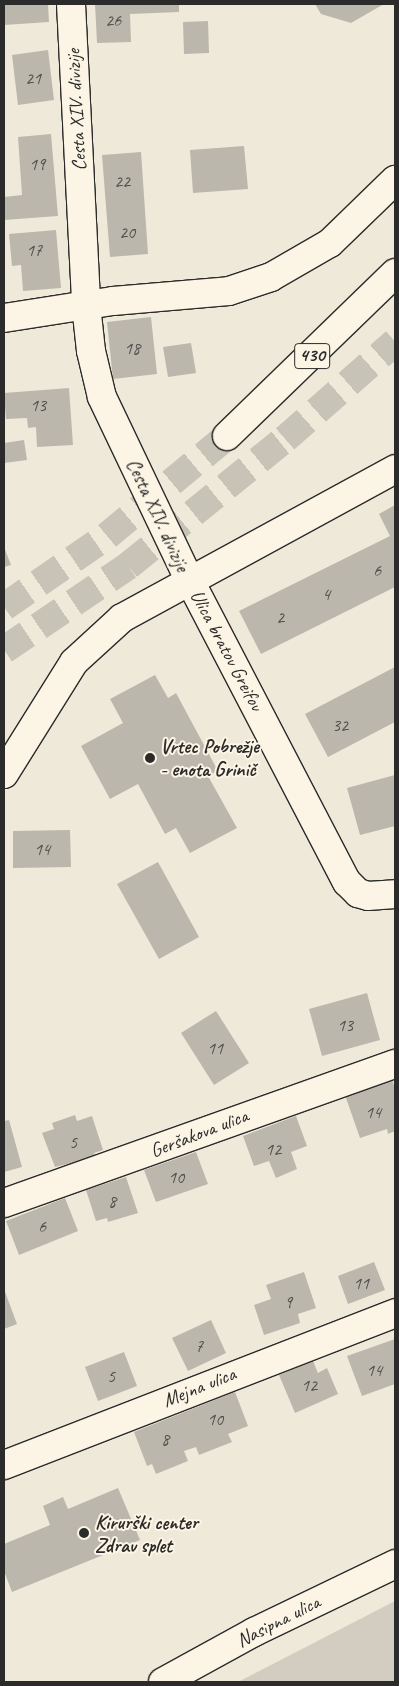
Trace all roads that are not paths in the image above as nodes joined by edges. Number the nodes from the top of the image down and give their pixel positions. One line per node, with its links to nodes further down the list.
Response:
1 (71, 4): 4 (main road, Cesta XIV. divizije)
2 (395, 180): 4 (main road)
3 (395, 273): 6 (main road, 430)
4 (86, 305): 5 (main road); 8 (main road, Cesta XIV. divizije)
5 (4, 318)
6 (227, 436)
7 (395, 469): 8 (main road, Ulica bratov Greifov)
8 (189, 579): 9 (main road, Cesta XIV. divizije); 10 (main road, Ulica bratov Greifov)
9 (4, 774)
10 (395, 894)
11 (395, 1064): 12 (main road, Geršakova ulica)
12 (4, 1203)
13 (395, 1313): 14 (main road, Mejna ulica)
14 (4, 1465)
15 (395, 1564): 16 (main road, Nasipna ulica)
16 (163, 1682)

